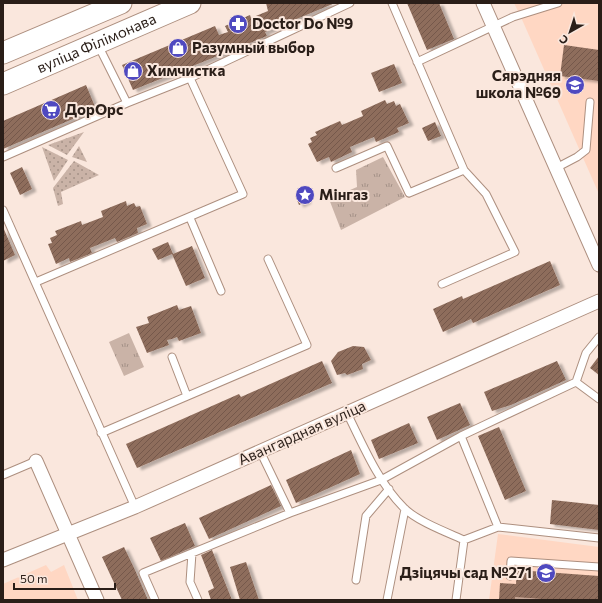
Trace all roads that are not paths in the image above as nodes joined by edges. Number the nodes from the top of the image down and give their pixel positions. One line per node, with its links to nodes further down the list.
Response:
1 (121, 3): 9 (main road, вуліца Філімонава)
2 (190, 3): 8 (main road, вуліца Філімонава)
3 (350, 3): 11 (lane)
4 (392, 3): 10 (lane)
5 (483, 3): 7 (street)
6 (558, 3): 7 (lane)
7 (492, 26): 10 (lane); 17 (street)
8 (97, 44): 12 (main road, вуліца Філімонава); 14 (lane)
9 (3, 53)
10 (417, 62): 18 (lane)
11 (190, 78): 14 (lane); 20 (lane)
12 (3, 84)
13 (590, 102): 17 (lane)
14 (127, 103): 15 (lane)
15 (3, 157)
16 (336, 168): 18 (lane)
17 (556, 168): 22 (street)
18 (464, 170): 24 (lane)
19 (3, 210): 23 (lane)
20 (190, 218): 23 (lane); 25 (lane)
21 (268, 259): 30 (lane)
22 (599, 265)
23 (36, 282): 33 (lane)
24 (442, 284)
25 (221, 291)
26 (599, 301): 32 (street, Авангардная вуліца)
27 (599, 337): 29 (lane)
28 (172, 358): 30 (lane)
29 (576, 382): 31 (lane); 34 (lane)
30 (187, 396): 33 (lane)
31 (599, 399)
32 (347, 413): 35 (street, Авангардная вуліца); 38 (lane)
33 (101, 433): 40 (lane)
34 (461, 436): 38 (lane); 43 (lane)
35 (260, 451): 40 (street, Авангардная вуліца); 42 (lane)
36 (36, 461): 37 (lane); 44 (street)
37 (3, 475)
38 (381, 480): 39 (lane); 42 (lane)
39 (389, 490): 41 (lane); 51 (lane)
40 (135, 507): 44 (street, Авангардная вуліца)
41 (405, 509): 46 (lane); 55 (lane)
42 (290, 513): 47 (lane)
43 (498, 527): 45 (lane); 46 (lane)
44 (69, 535): 48 (street, Авангардная вуліца); 52 (street)
45 (599, 538)
46 (464, 540): 56 (lane)
47 (192, 553): 53 (lane); 54 (lane)
48 (3, 560)
49 (599, 567): 50 (lane)
50 (510, 576)
51 (356, 580)
52 (96, 600)
53 (155, 600)
54 (198, 600)
55 (387, 600)
56 (456, 600)

